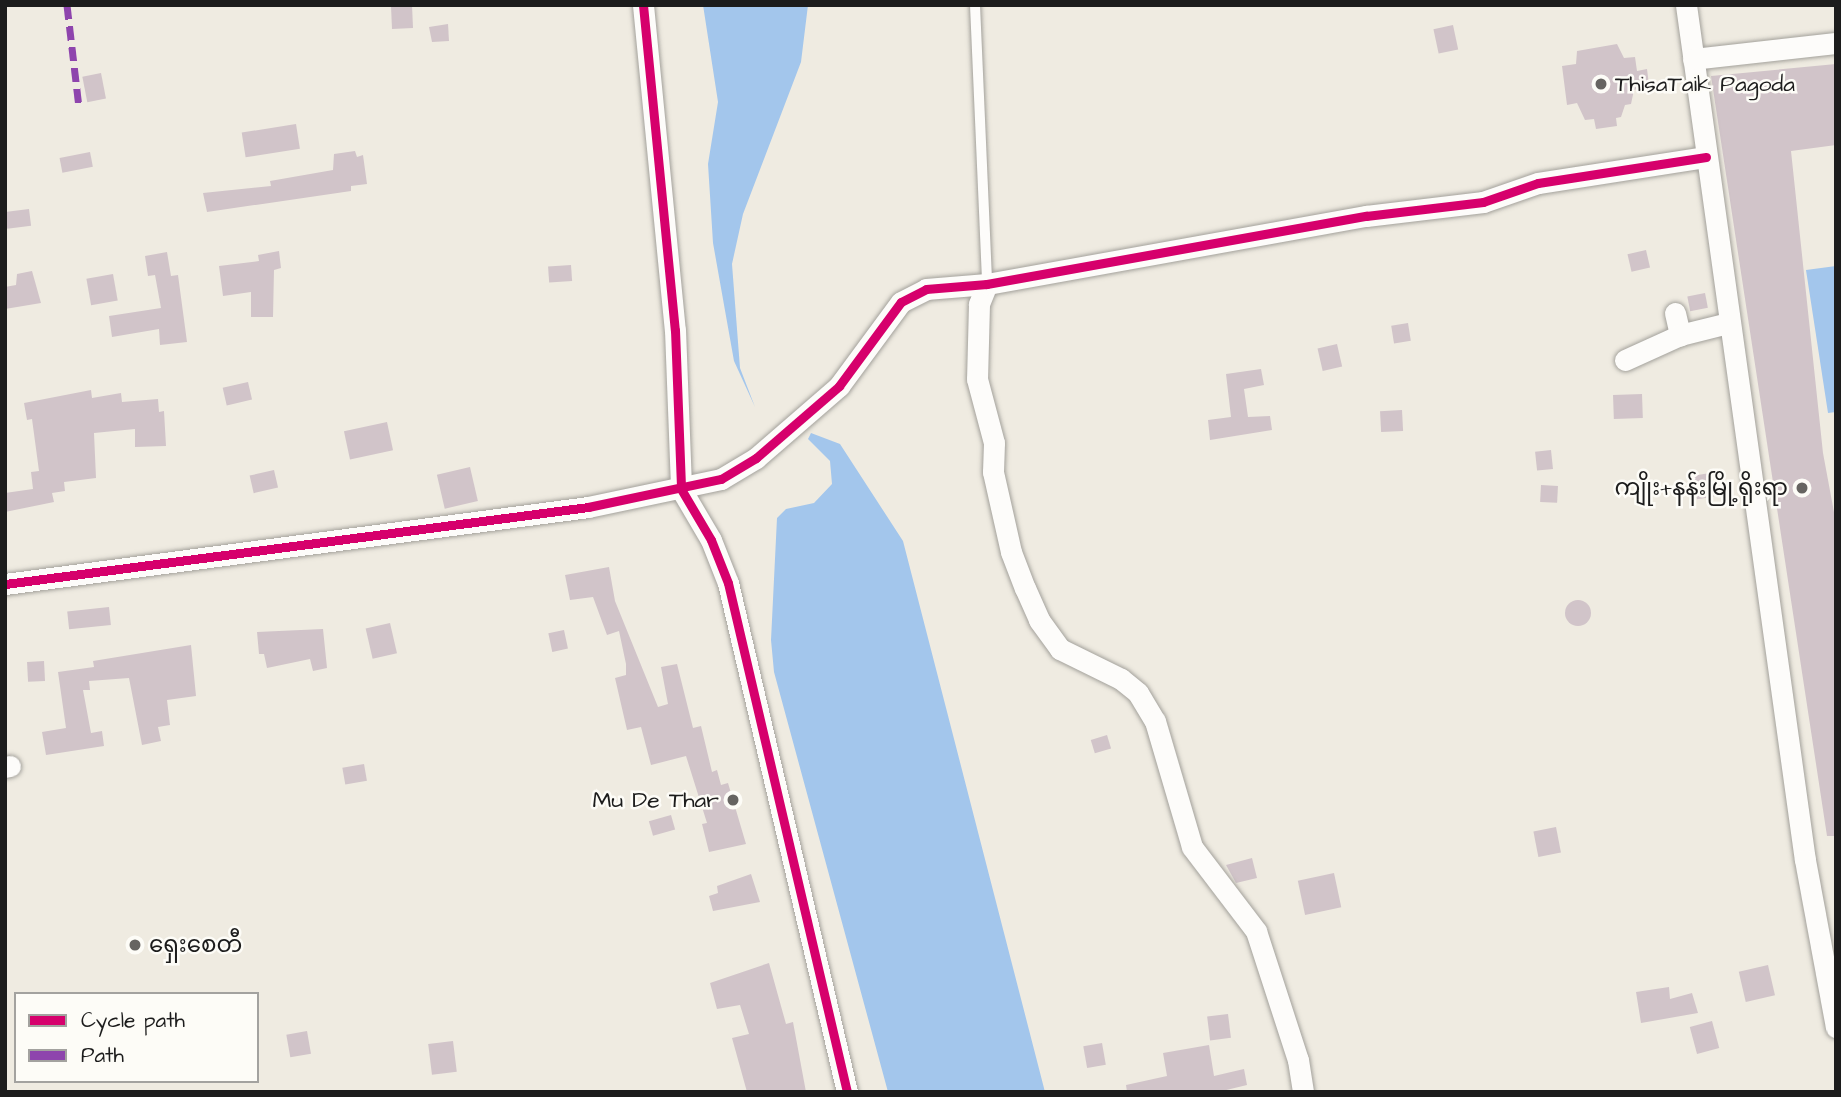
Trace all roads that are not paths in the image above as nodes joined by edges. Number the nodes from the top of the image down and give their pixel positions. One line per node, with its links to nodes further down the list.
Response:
1 (643, 5): 12 (street)
2 (975, 5): 7 (lane)
3 (1686, 5): 5 (street)
4 (1836, 43): 5 (street)
5 (1693, 59): 6 (street)
6 (1706, 157): 7 (street); 9 (street)
7 (987, 284): 12 (street); 16 (street)
8 (1675, 313): 10 (street)
9 (1728, 323): 10 (street); 14 (street)
10 (1680, 335): 11 (street)
11 (1625, 360)
12 (681, 489): 13 (street); 15 (street)
13 (5, 584)
14 (1836, 1027)
15 (848, 1092)
16 (1303, 1092)

